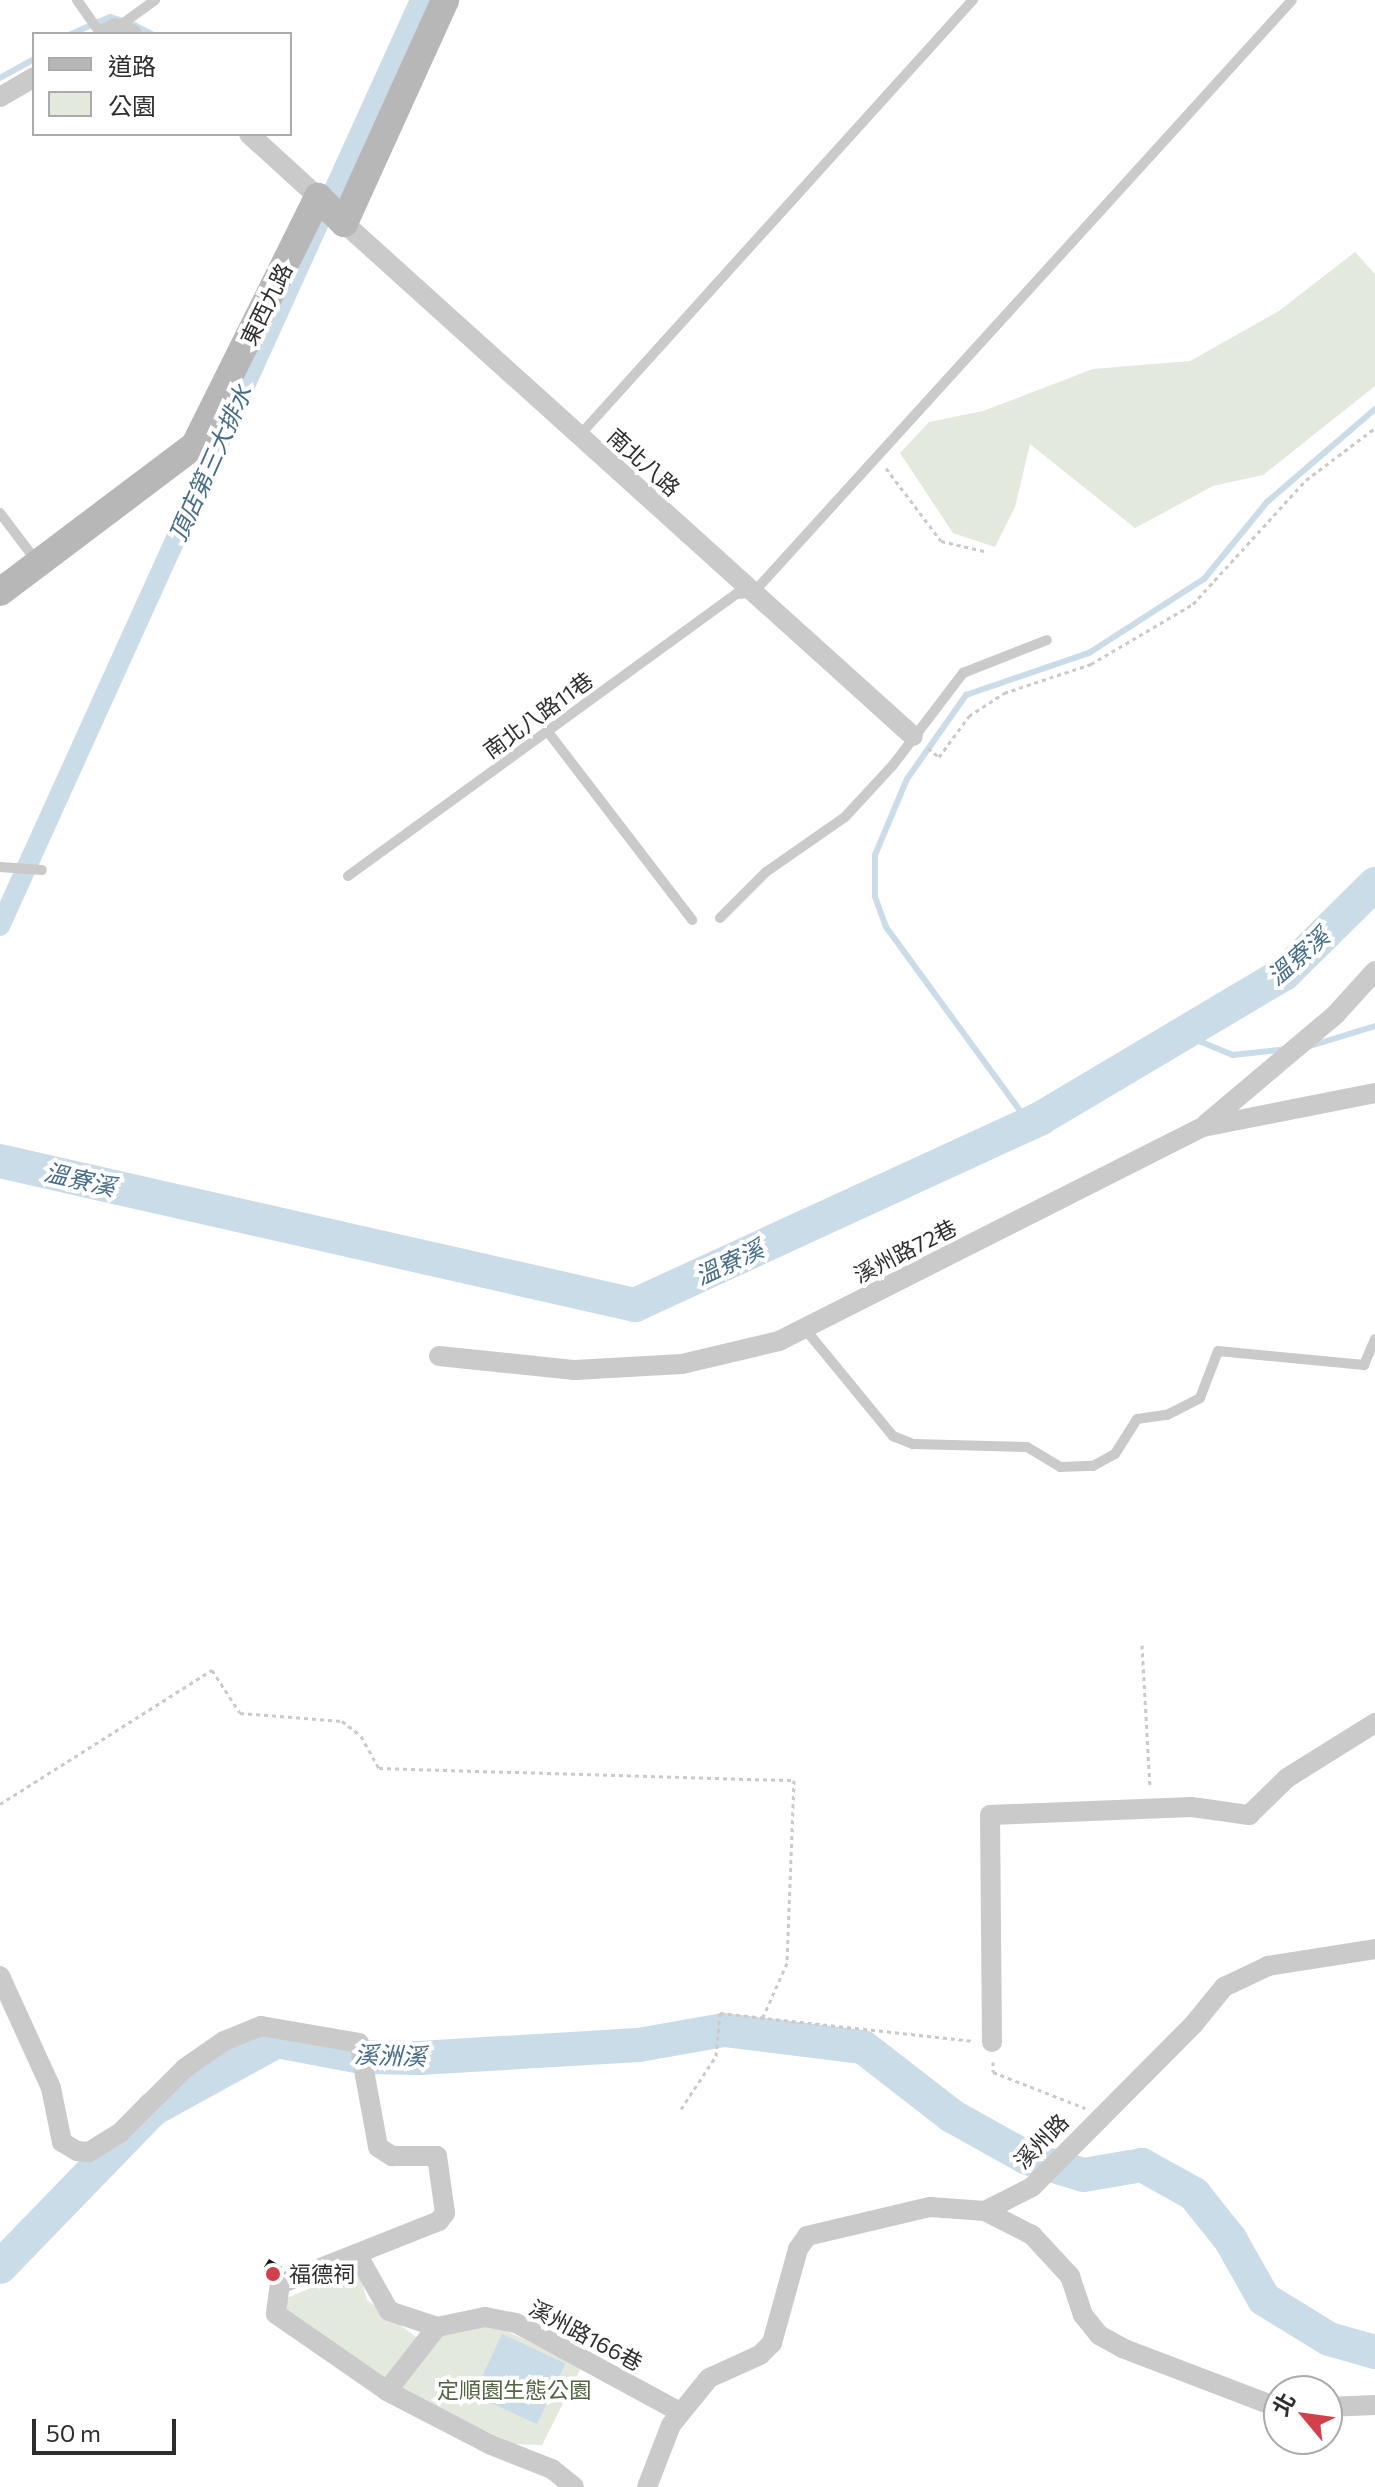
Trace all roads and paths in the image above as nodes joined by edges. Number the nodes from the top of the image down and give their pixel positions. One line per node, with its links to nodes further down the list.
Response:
1 (77, 0): 6 (lane)
2 (155, 0): 7 (lane)
3 (445, 0): 12 (street)
4 (973, 0): 14 (lane)
5 (1292, 0): 15 (lane)
6 (112, 32)
7 (114, 32)
8 (32, 78): 9 (street)
9 (0, 97)
10 (251, 136): 11 (street)
11 (318, 197): 12 (street); 18 (street, 東西九路)
12 (344, 223): 14 (street, 南北八路)
13 (1375, 428): 24 (path)
14 (579, 436): 20 (street, 南北八路)
15 (876, 455): 17 (path); 20 (lane)
16 (0, 513): 18 (lane)
17 (984, 551)
18 (39, 564): 19 (street, 東西九路)
19 (0, 592)
20 (753, 593): 22 (lane, 南北八路11巷); 23 (street, 南北八路)
21 (1047, 640): 23 (lane)
22 (548, 732): 27 (lane, 南北八路11巷); 29 (lane)
23 (913, 736): 28 (lane)
24 (931, 751)
25 (0, 867): 26 (lane)
26 (42, 870)
27 (348, 876)
28 (720, 918)
29 (692, 920)
30 (1375, 971): 32 (street)
31 (1375, 1093): 32 (street, 溪州路72巷)
32 (1203, 1127): 33 (street, 溪州路72巷)
33 (805, 1329): 34 (lane); 35 (street, 溪州路72巷)
34 (1375, 1339)
35 (439, 1356)
36 (1142, 1645): 39 (path)
37 (1375, 1723): 39 (street)
38 (0, 1804): 42 (path)
39 (1151, 1807): 43 (street)
40 (1375, 1949): 45 (street, 溪州路)
41 (0, 1976): 47 (street)
42 (763, 2017): 43 (path); 44 (path)
43 (992, 2042): 45 (path)
44 (681, 2109)
45 (1101, 2114): 46 (street, 溪州路)
46 (985, 2211): 50 (street); 53 (street)
47 (357, 2254): 48 (street); 49 (street)
48 (437, 2327): 49 (street); 53 (street, 溪州路166巷)
49 (387, 2391): 54 (street)
50 (1263, 2402)
51 (1375, 2405): 52 (street)
52 (1343, 2406)
53 (680, 2412): 55 (street)
54 (574, 2487)
55 (647, 2487)

